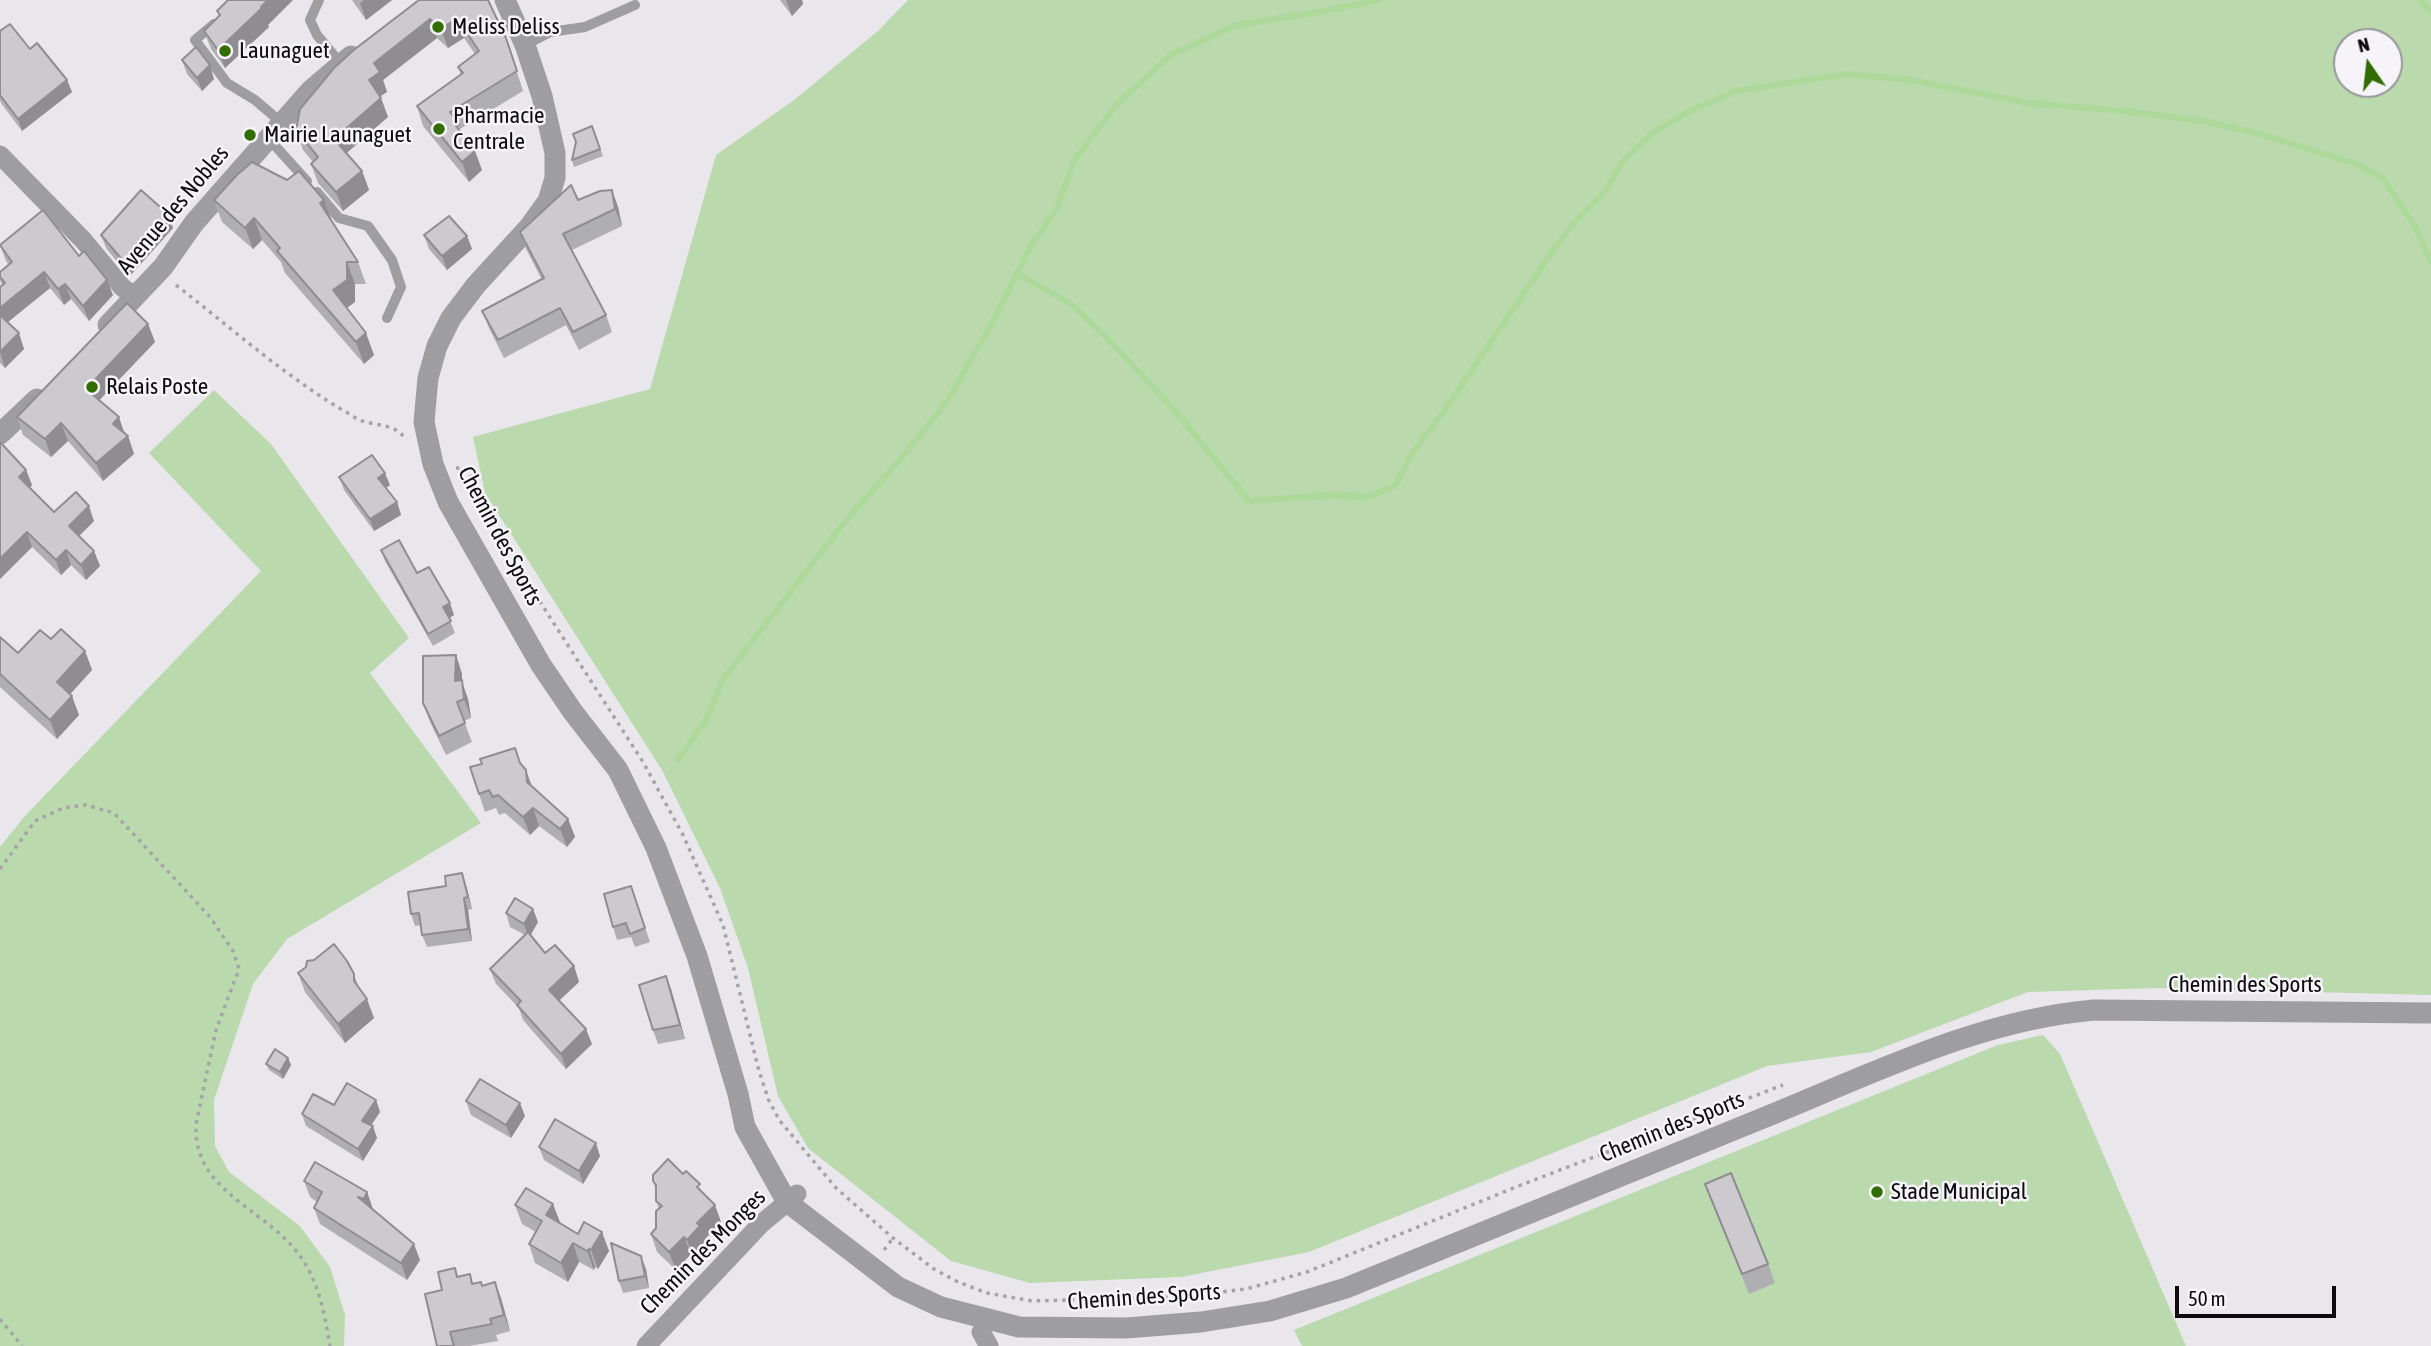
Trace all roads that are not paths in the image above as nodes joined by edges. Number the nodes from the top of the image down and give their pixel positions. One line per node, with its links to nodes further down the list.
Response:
1 (319, 0): 7 (lane)
2 (505, 0): 6 (street, Chemin des Sports)
3 (635, 5): 6 (lane)
4 (222, 16): 8 (lane)
5 (372, 40): 7 (street, Avenue des Nobles)
6 (524, 45): 16 (street, Chemin des Sports)
7 (341, 64): 8 (street, Avenue des Nobles)
8 (275, 131): 10 (street, Avenue des Nobles); 11 (lane)
9 (0, 155): 10 (street)
10 (135, 297): 12 (street, Avenue des Nobles)
11 (387, 318)
12 (97, 336)
13 (51, 384): 14 (street)
14 (0, 434)
15 (2431, 1013): 16 (street, Chemin des Sports)
16 (792, 1198): 17 (street, Chemin des Monges)
17 (646, 1346)

